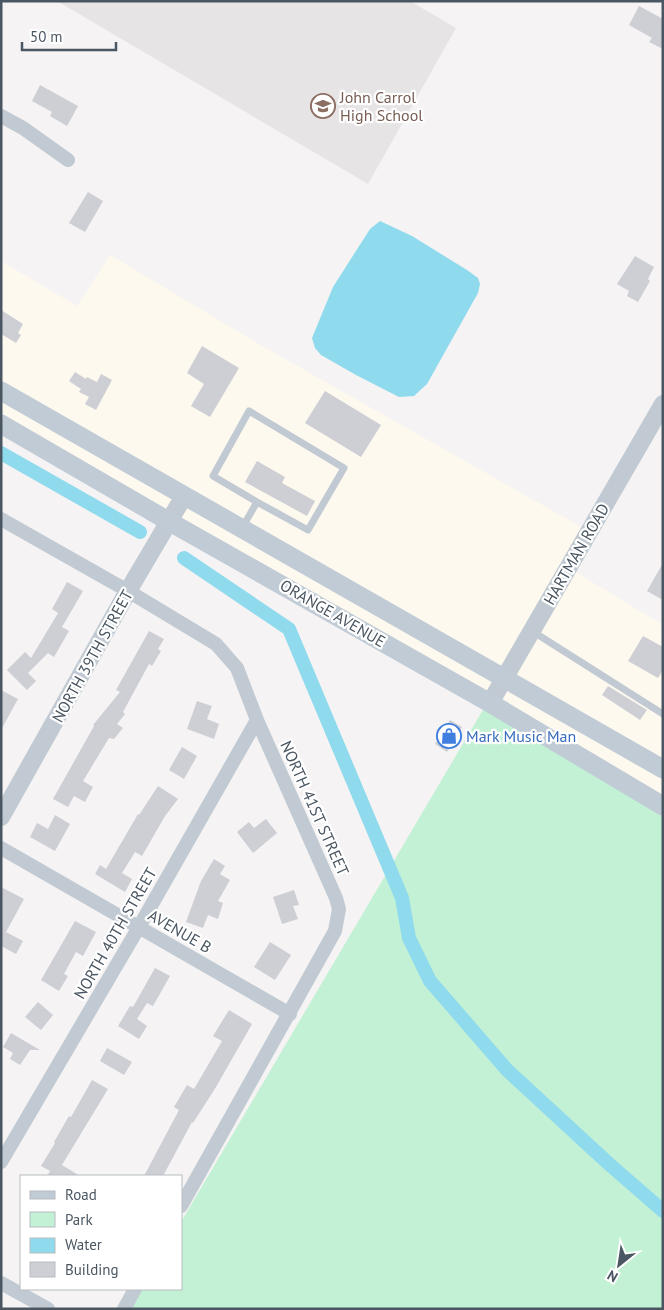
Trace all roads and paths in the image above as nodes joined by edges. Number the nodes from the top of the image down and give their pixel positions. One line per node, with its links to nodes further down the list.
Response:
1 (1, 116): 2 (street)
2 (68, 160)
3 (1, 391): 6 (main road, ORANGE AVENUE)
4 (663, 404): 12 (street, HARTMAN ROAD)
5 (1, 424): 9 (main road, ORANGE AVENUE)
6 (184, 496): 9 (street, NORTH 39TH STREET); 10 (main road, ORANGE AVENUE)
7 (257, 502): 7 (lane); 10 (lane)
8 (1, 519): 11 (street, NORTH 41ST STREET)
9 (170, 522): 11 (street, NORTH 39TH STREET); 14 (main road, ORANGE AVENUE)
10 (242, 529): 13 (main road, ORANGE AVENUE)
11 (128, 591): 16 (street, NORTH 41ST STREET); 19 (street, NORTH 39TH STREET)
12 (532, 631): 13 (street, HARTMAN ROAD); 15 (lane)
13 (504, 678): 14 (street, HARTMAN ROAD); 17 (main road, ORANGE AVENUE)
14 (490, 703): 18 (main road, ORANGE AVENUE)
15 (663, 714)
16 (257, 720): 21 (street, NORTH 40TH STREET); 22 (street, NORTH 41ST STREET)
17 (663, 769)
18 (663, 806)
19 (1, 817)
20 (1, 848): 21 (street, AVENUE B)
21 (139, 927): 22 (street, AVENUE B); 23 (street, NORTH 40TH STREET)
22 (290, 1014): 24 (street, NORTH 41ST STREET)
23 (1, 1162)
24 (182, 1204)
25 (1, 1283): 27 (street)
26 (134, 1290): 28 (street)
27 (48, 1309)
28 (124, 1309)

